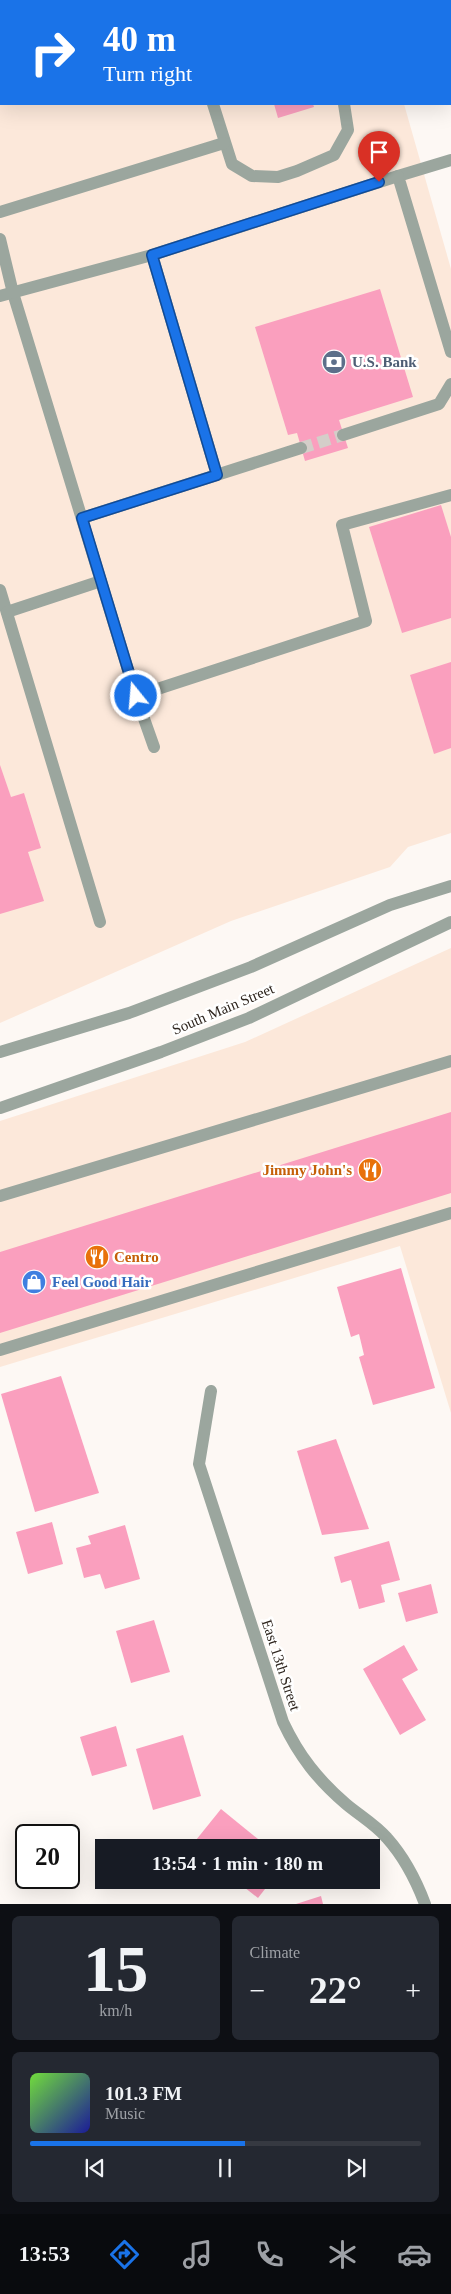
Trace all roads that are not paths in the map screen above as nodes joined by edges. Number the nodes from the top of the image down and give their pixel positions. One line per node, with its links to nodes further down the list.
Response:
1 (213, 105): 3 (street)
2 (344, 105): 3 (street)
3 (224, 142): 6 (street)
4 (451, 160): 5 (street)
5 (398, 176): 9 (street); 11 (street)
6 (0, 212)
7 (0, 239): 8 (street)
8 (1, 253): 10 (street)
9 (152, 255): 10 (street); 15 (street)
10 (6, 294): 17 (street)
11 (451, 352)
12 (451, 384): 13 (street)
13 (343, 435)
14 (301, 448): 15 (street)
15 (217, 475): 17 (street)
16 (451, 495): 21 (street)
17 (82, 518): 18 (street)
18 (101, 581): 20 (street); 21 (street)
19 (0, 590): 20 (street)
20 (7, 612): 24 (street)
21 (136, 696): 22 (street)
22 (154, 748)
23 (451, 886): 26 (street, South Main Street)
24 (100, 922)
25 (451, 922): 28 (street, South Main Street)
26 (0, 1052)
27 (451, 1061): 29 (street)
28 (0, 1108)
29 (0, 1196)
30 (451, 1214): 31 (street)
31 (0, 1350)
32 (211, 1391): 33 (street, East 13th Street)
33 (426, 1904)

